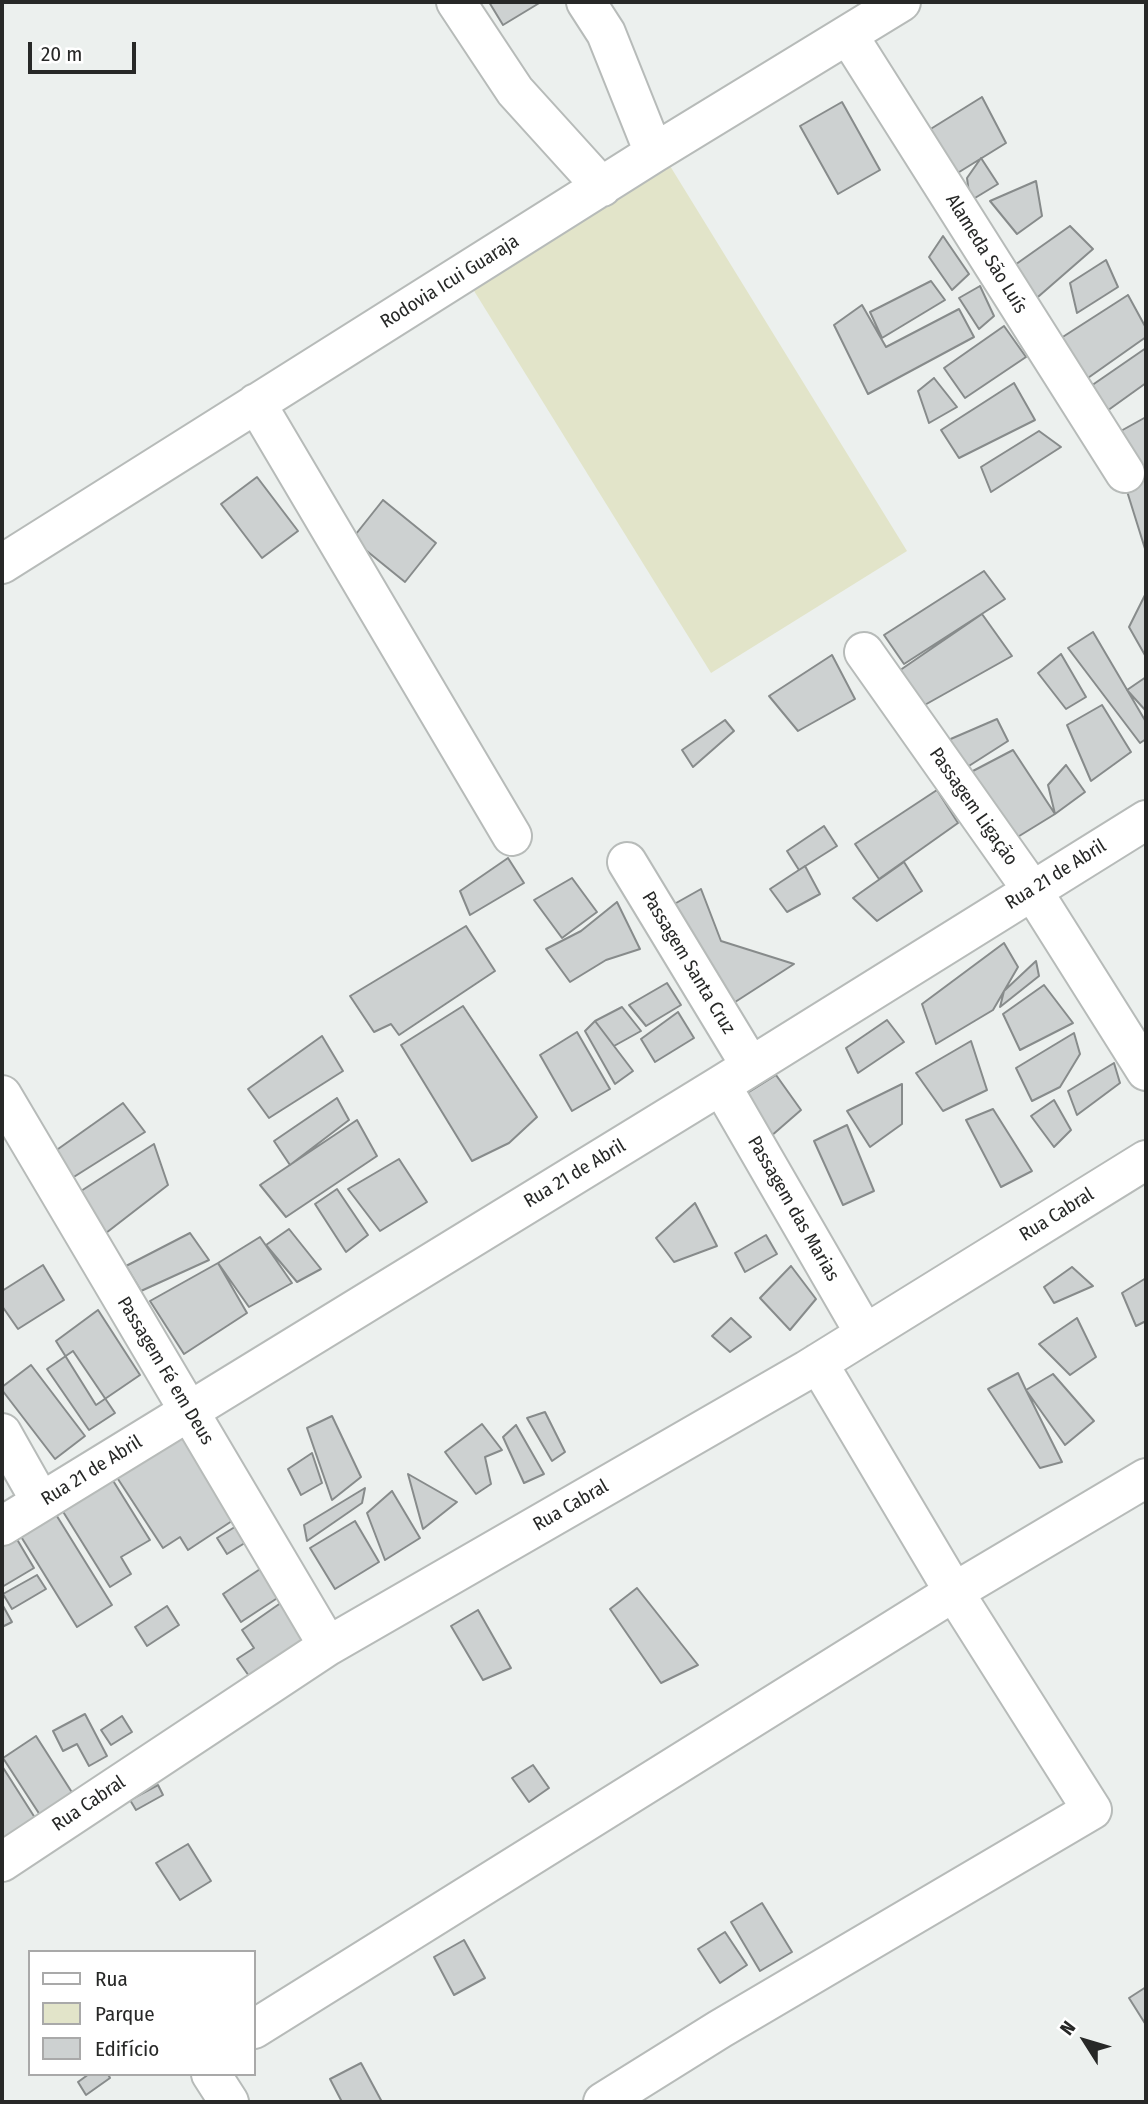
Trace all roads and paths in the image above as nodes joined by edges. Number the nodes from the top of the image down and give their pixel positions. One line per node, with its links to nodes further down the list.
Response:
1 (456, 2): 6 (street)
2 (586, 2): 5 (street)
3 (901, 2): 4 (street, Rodovia Icui Guaraja)
4 (848, 35): 5 (street, Rodovia Icui Guaraja); 8 (street, Alameda São Luís)
5 (654, 153): 6 (street, Rodovia Icui Guaraja)
6 (602, 187): 7 (street, Rodovia Icui Guaraja)
7 (256, 403): 9 (street, Rodovia Icui Guaraja); 12 (street)
8 (1125, 473)
9 (2, 564)
10 (864, 652): 14 (street, Passagem Ligação)
11 (1146, 820): 14 (street, Rua 21 de Abril)
12 (512, 835)
13 (627, 862): 16 (street, Passagem Santa Cruz)
14 (1032, 890): 15 (street, Passagem Ligação); 16 (street, Rua 21 de Abril)
15 (1146, 1071)
16 (736, 1075): 19 (street, Passagem das Marias); 21 (street, Rua 21 de Abril)
17 (2, 1095): 21 (street, Passagem Fé em Deus)
18 (1146, 1160): 19 (street, Rua Cabral)
19 (865, 1334): 20 (street, Rua Cabral)
20 (818, 1363): 26 (street); 27 (street, Rua Cabral)
21 (188, 1411): 24 (street, Rua 21 de Abril); 27 (street, Passagem Fé em Deus)
22 (2, 1433): 24 (street)
23 (1146, 1478): 26 (street)
24 (41, 1502): 25 (street, Rua 21 de Abril)
25 (2, 1526)
26 (954, 1592): 29 (street); 32 (street)
27 (328, 1646): 28 (street, Rua Cabral)
28 (2, 1862)
29 (256, 2028)
30 (212, 2076): 31 (street)
31 (229, 2102)
32 (603, 2102)

